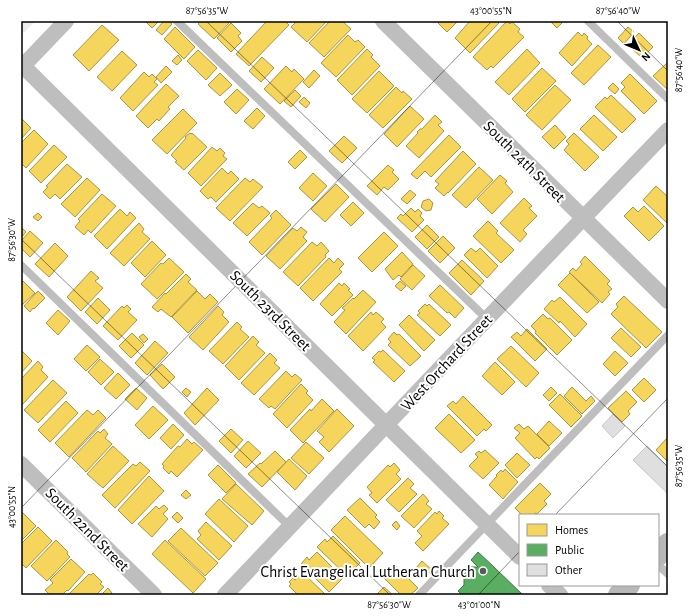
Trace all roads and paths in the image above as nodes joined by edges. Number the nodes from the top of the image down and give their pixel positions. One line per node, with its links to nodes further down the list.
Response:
1 (66, 21): 5 (street)
2 (177, 21): 11 (lane)
3 (383, 21): 8 (street, South 24th Street)
4 (588, 21): 6 (lane)
5 (22, 66): 13 (street, South 23rd Street)
6 (668, 99)
7 (668, 130): 8 (street, West Orchard Street)
8 (583, 218): 10 (street, South 24th Street); 11 (street, West Orchard Street)
9 (21, 265): 16 (lane)
10 (668, 301)
11 (486, 318): 13 (street, West Orchard Street)
12 (668, 335): 15 (lane)
13 (388, 424): 15 (street, South 23rd Street); 16 (street, West Orchard Street)
14 (21, 464): 24 (street, South 22nd Street)
15 (487, 525): 19 (street, South 23rd Street); 26 (lane)
16 (290, 527): 25 (street, West Orchard Street)
17 (668, 544): 18 (main road)
18 (659, 553)
19 (519, 555)
20 (659, 566): 21 (lane)
21 (668, 574)
22 (551, 586): 27 (street)
23 (628, 586): 28 (main road)
24 (154, 595)
25 (225, 595)
26 (419, 595)
27 (560, 595)
28 (619, 595)

